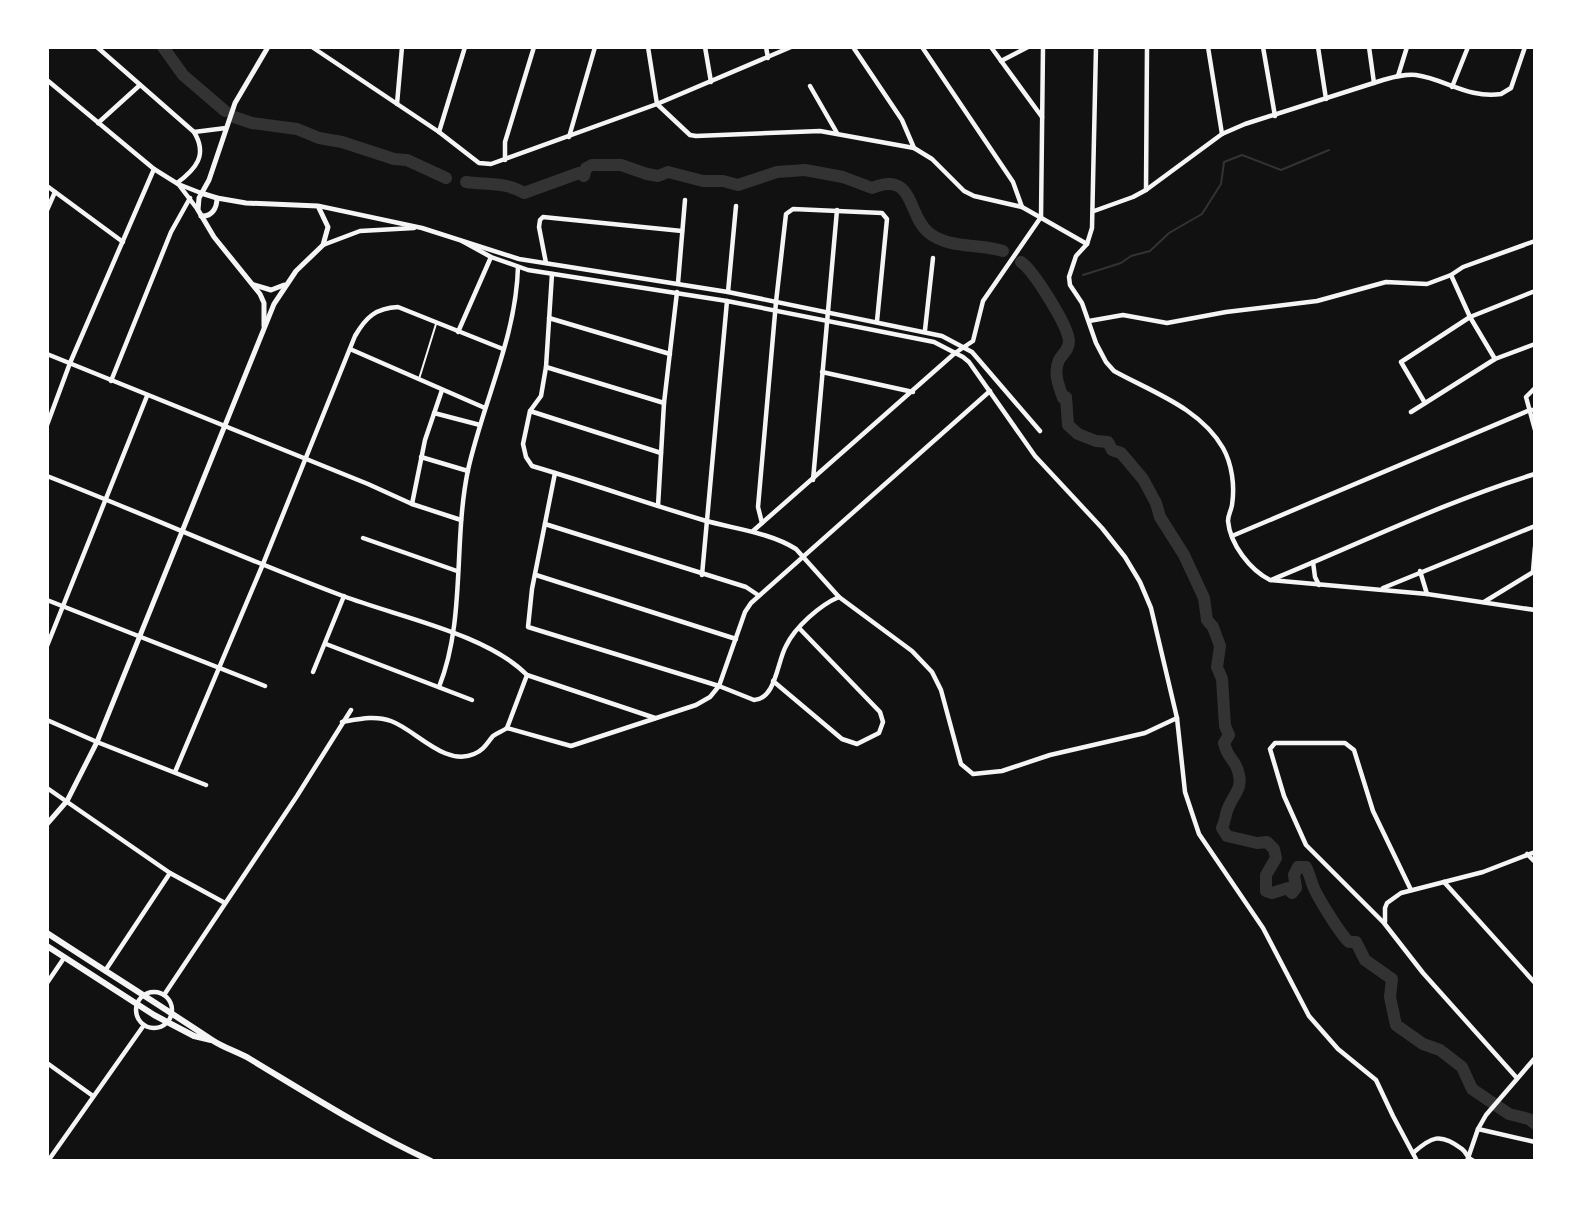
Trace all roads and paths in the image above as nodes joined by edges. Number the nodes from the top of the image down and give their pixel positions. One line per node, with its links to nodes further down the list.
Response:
1 (97, 47): 32 (street)
2 (268, 47): 41 (street)
3 (312, 47): 37 (street)
4 (402, 47): 37 (street)
5 (465, 47): 43 (street)
6 (534, 47): 48 (street)
7 (595, 47): 46 (street)
8 (648, 47): 36 (street)
9 (705, 47): 30 (street)
10 (766, 47): 26 (street)
11 (791, 47): 26 (street)
12 (853, 47): 47 (street)
13 (922, 47): 61 (street)
14 (991, 47): 27 (street)
15 (1028, 47): 27 (street)
16 (1043, 47): 39 (street)
17 (1096, 47): 64 (street)
18 (1147, 47): 53 (street)
19 (1208, 47): 45 (street)
20 (1263, 47): 38 (street)
21 (1318, 47): 35 (street)
22 (1369, 47): 31 (street)
23 (1408, 47): 28 (street)
24 (1468, 47): 34 (street)
25 (1524, 47): 34 (street)
26 (768, 58): 30 (street)
27 (1001, 61): 39 (street)
28 (1398, 76): 31 (street); 34 (street)
29 (47, 80): 40 (street)
30 (711, 82): 36 (street)
31 (1374, 83): 35 (street)
32 (140, 85): 40 (street); 42 (street)
33 (810, 86): 44 (street)
34 (1452, 88)
35 (1326, 99): 38 (street)
36 (657, 104): 44 (street); 46 (street)
37 (397, 105): 43 (street)
38 (1275, 116): 45 (street)
39 (1042, 118): 66 (street)
40 (98, 123): 49 (street)
41 (226, 128): 42 (street); 50 (street)
42 (194, 132): 51 (street)
43 (439, 132): 48 (street)
44 (838, 134): 47 (street)
45 (1222, 134): 53 (street)
46 (569, 137): 48 (street)
47 (914, 148): 61 (street)
48 (505, 160)
49 (154, 169): 51 (street); 73 (street)
50 (209, 180): 55 (street); 57 (street)
51 (178, 183): 55 (street); 56 (street)
52 (47, 186): 54 (street)
53 (1146, 190): 64 (street)
54 (55, 192): 62 (street); 73 (street)
55 (201, 193): 57 (street); 65 (street)
56 (190, 198): 65 (street); 113 (street)
57 (217, 198): 59 (street); 65 (street)
58 (685, 200): 70 (street)
59 (318, 206): 67 (street); 75 (street)
60 (736, 206): 87 (street)
61 (1022, 207): 66 (street)
62 (47, 210)
63 (837, 210): 89 (street); 90 (street); 95 (street)
64 (1094, 211): 74 (street)
65 (199, 213): 84 (street)
66 (1041, 217): 74 (street); 102 (street)
67 (373, 218): 68 (street); 69 (street)
68 (422, 228): 69 (street); 71 (street)
69 (372, 230): 75 (street)
70 (682, 231): 78 (street); 82 (street)
71 (461, 241): 76 (street); 78 (street)
72 (1535, 241): 81 (street)
73 (122, 242): 109 (street)
74 (1087, 244): 96 (street)
75 (323, 246): 83 (street)
76 (491, 257): 79 (street); 99 (street)
77 (933, 258): 98 (street)
78 (546, 263): 82 (street)
79 (518, 267): 80 (street); 104 (street)
80 (552, 274): 86 (street); 93 (street)
81 (1451, 275): 92 (street); 96 (street)
82 (678, 283): 87 (street)
83 (287, 284): 84 (street); 100 (street)
84 (254, 285): 100 (street)
85 (1535, 291): 92 (street)
86 (677, 292): 88 (street); 107 (street)
87 (728, 292): 89 (street)
88 (727, 301): 91 (street); 143 (street)
89 (776, 302): 90 (street); 91 (street)
90 (826, 310): 94 (street); 95 (street)
91 (776, 311): 94 (street); 144 (street)
92 (1470, 317): 108 (street); 120 (street)
93 (549, 318): 107 (street); 110 (street)
94 (825, 321): 105 (street); 111 (street)
95 (877, 321): 98 (street)
96 (1089, 321): 149 (street)
97 (436, 323): 99 (street); 103 (street); 112 (lane)
98 (925, 330): 102 (street)
99 (458, 332): 104 (street)
100 (263, 333): 128 (street)
101 (1535, 344): 108 (street)
102 (963, 346): 105 (street); 130 (street)
103 (350, 349): 112 (street); 133 (street)
104 (503, 349): 121 (street)
105 (955, 353): 116 (street); 117 (street)
106 (47, 354): 109 (street)
107 (670, 354): 119 (street)
108 (1495, 359): 120 (street)
109 (70, 363): 113 (street); 126 (street)
110 (546, 367): 119 (street); 123 (street)
111 (822, 372): 117 (street); 138 (street)
112 (419, 380): 115 (street)
113 (111, 381): 118 (street)
114 (1535, 388): 122 (street)
115 (442, 390): 121 (street); 125 (street)
116 (990, 391): 152 (street); 187 (street)
117 (913, 392): 138 (street)
118 (147, 396): 128 (street); 139 (street)
119 (664, 403): 131 (street)
120 (1425, 403): 124 (street)
121 (485, 408): 127 (street)
122 (1532, 410): 129 (street); 149 (street)
123 (530, 411): 131 (street); 135 (street)
124 (1411, 412)
125 (434, 413): 127 (street); 132 (street)
126 (47, 425)
127 (480, 425): 134 (street)
128 (225, 426): 133 (street); 147 (street)
129 (1535, 430)
130 (1040, 431)
131 (661, 453): 141 (street)
132 (421, 457): 134 (street); 140 (street)
133 (304, 458): 140 (street); 154 (street)
134 (468, 471): 142 (street)
135 (555, 473): 141 (street); 145 (street)
136 (1535, 474): 153 (street)
137 (47, 476): 139 (street)
138 (813, 480): 144 (street)
139 (107, 499): 147 (street); 169 (street)
140 (412, 504): 142 (street)
141 (658, 506): 143 (street)
142 (461, 520): 155 (street)
143 (707, 521): 148 (street); 159 (street)
144 (762, 523): 148 (street)
145 (545, 524): 158 (street); 159 (street)
146 (1535, 526): 156 (street)
147 (183, 531): 154 (street); 173 (street)
148 (752, 532): 152 (street)
149 (1232, 536): 160 (street)
150 (363, 538): 155 (street)
151 (1535, 548): 157 (street)
152 (803, 555): 164 (street); 166 (street)
153 (1313, 562): 160 (street); 161 (street)
154 (263, 564): 165 (street); 177 (street)
155 (457, 571): 172 (street)
156 (1420, 571): 162 (street); 163 (street)
157 (1534, 571): 168 (street)
158 (536, 575): 174 (street); 182 (street)
159 (702, 575): 164 (street)
160 (1270, 580): 161 (street)
161 (1320, 586): 162 (street)
162 (1380, 589): 163 (street)
163 (1427, 594): 168 (street)
164 (758, 595): 174 (street)
165 (344, 596): 172 (street); 175 (street)
166 (839, 597): 171 (street); 187 (street)
167 (47, 600): 169 (street)
168 (1483, 602): 170 (street)
169 (64, 607): 173 (street); 176 (street)
170 (1535, 610)
171 (799, 628): 180 (street); 180 (street)
172 (453, 634): 179 (street); 183 (street)
173 (141, 637): 177 (street); 191 (street)
174 (736, 639): 182 (street)
175 (326, 644): 178 (street); 183 (street)
176 (47, 646)
177 (218, 669): 181 (street); 192 (street)
178 (313, 672)
179 (527, 676): 186 (street); 190 (street)
180 (773, 681): 182 (street)
181 (265, 686)
182 (719, 686): 186 (street)
183 (439, 687): 184 (street)
184 (472, 700)
185 (351, 710): 189 (street)
186 (656, 718): 190 (street)
187 (1177, 718): 224 (street)
188 (47, 720): 191 (street)
189 (342, 722): 190 (street); 203 (street)
190 (508, 728)
191 (97, 742): 192 (street); 195 (street)
192 (175, 772): 193 (street)
193 (206, 785)
194 (47, 788): 195 (street)
195 (67, 801): 196 (street); 200 (street)
196 (47, 824)
197 (1535, 852): 198 (street)
198 (1527, 854): 199 (street); 201 (street)
199 (1535, 862)
200 (170, 873): 203 (street); 208 (street)
201 (1444, 882): 202 (street); 210 (street)
202 (1410, 890): 204 (street); 204 (street)
203 (225, 904): 211 (street)
204 (1384, 923): 220 (street)
205 (47, 933): 208 (main road)
206 (47, 946): 207 (main road)
207 (64, 958): 209 (street); 213 (main road)
208 (105, 971): 212 (main road)
209 (47, 983)
210 (1535, 983)
211 (164, 995): 212 (street); 214 (street)
212 (143, 996): 213 (street); 214 (main road)
213 (137, 1004): 215 (main road); 216 (street)
214 (172, 1014): 215 (street); 217 (main road)
215 (167, 1022): 216 (street); 217 (main road)
216 (144, 1025): 221 (street)
217 (213, 1041): 227 (main road)
218 (1535, 1058): 220 (street)
219 (47, 1063): 221 (street)
220 (1517, 1077): 222 (street)
221 (93, 1096): 226 (street)
222 (1478, 1129): 223 (street); 225 (street)
223 (1535, 1142)
224 (1413, 1153): 225 (street); 228 (street)
225 (1470, 1160)
226 (48, 1161)
227 (431, 1161)
228 (1418, 1161)

